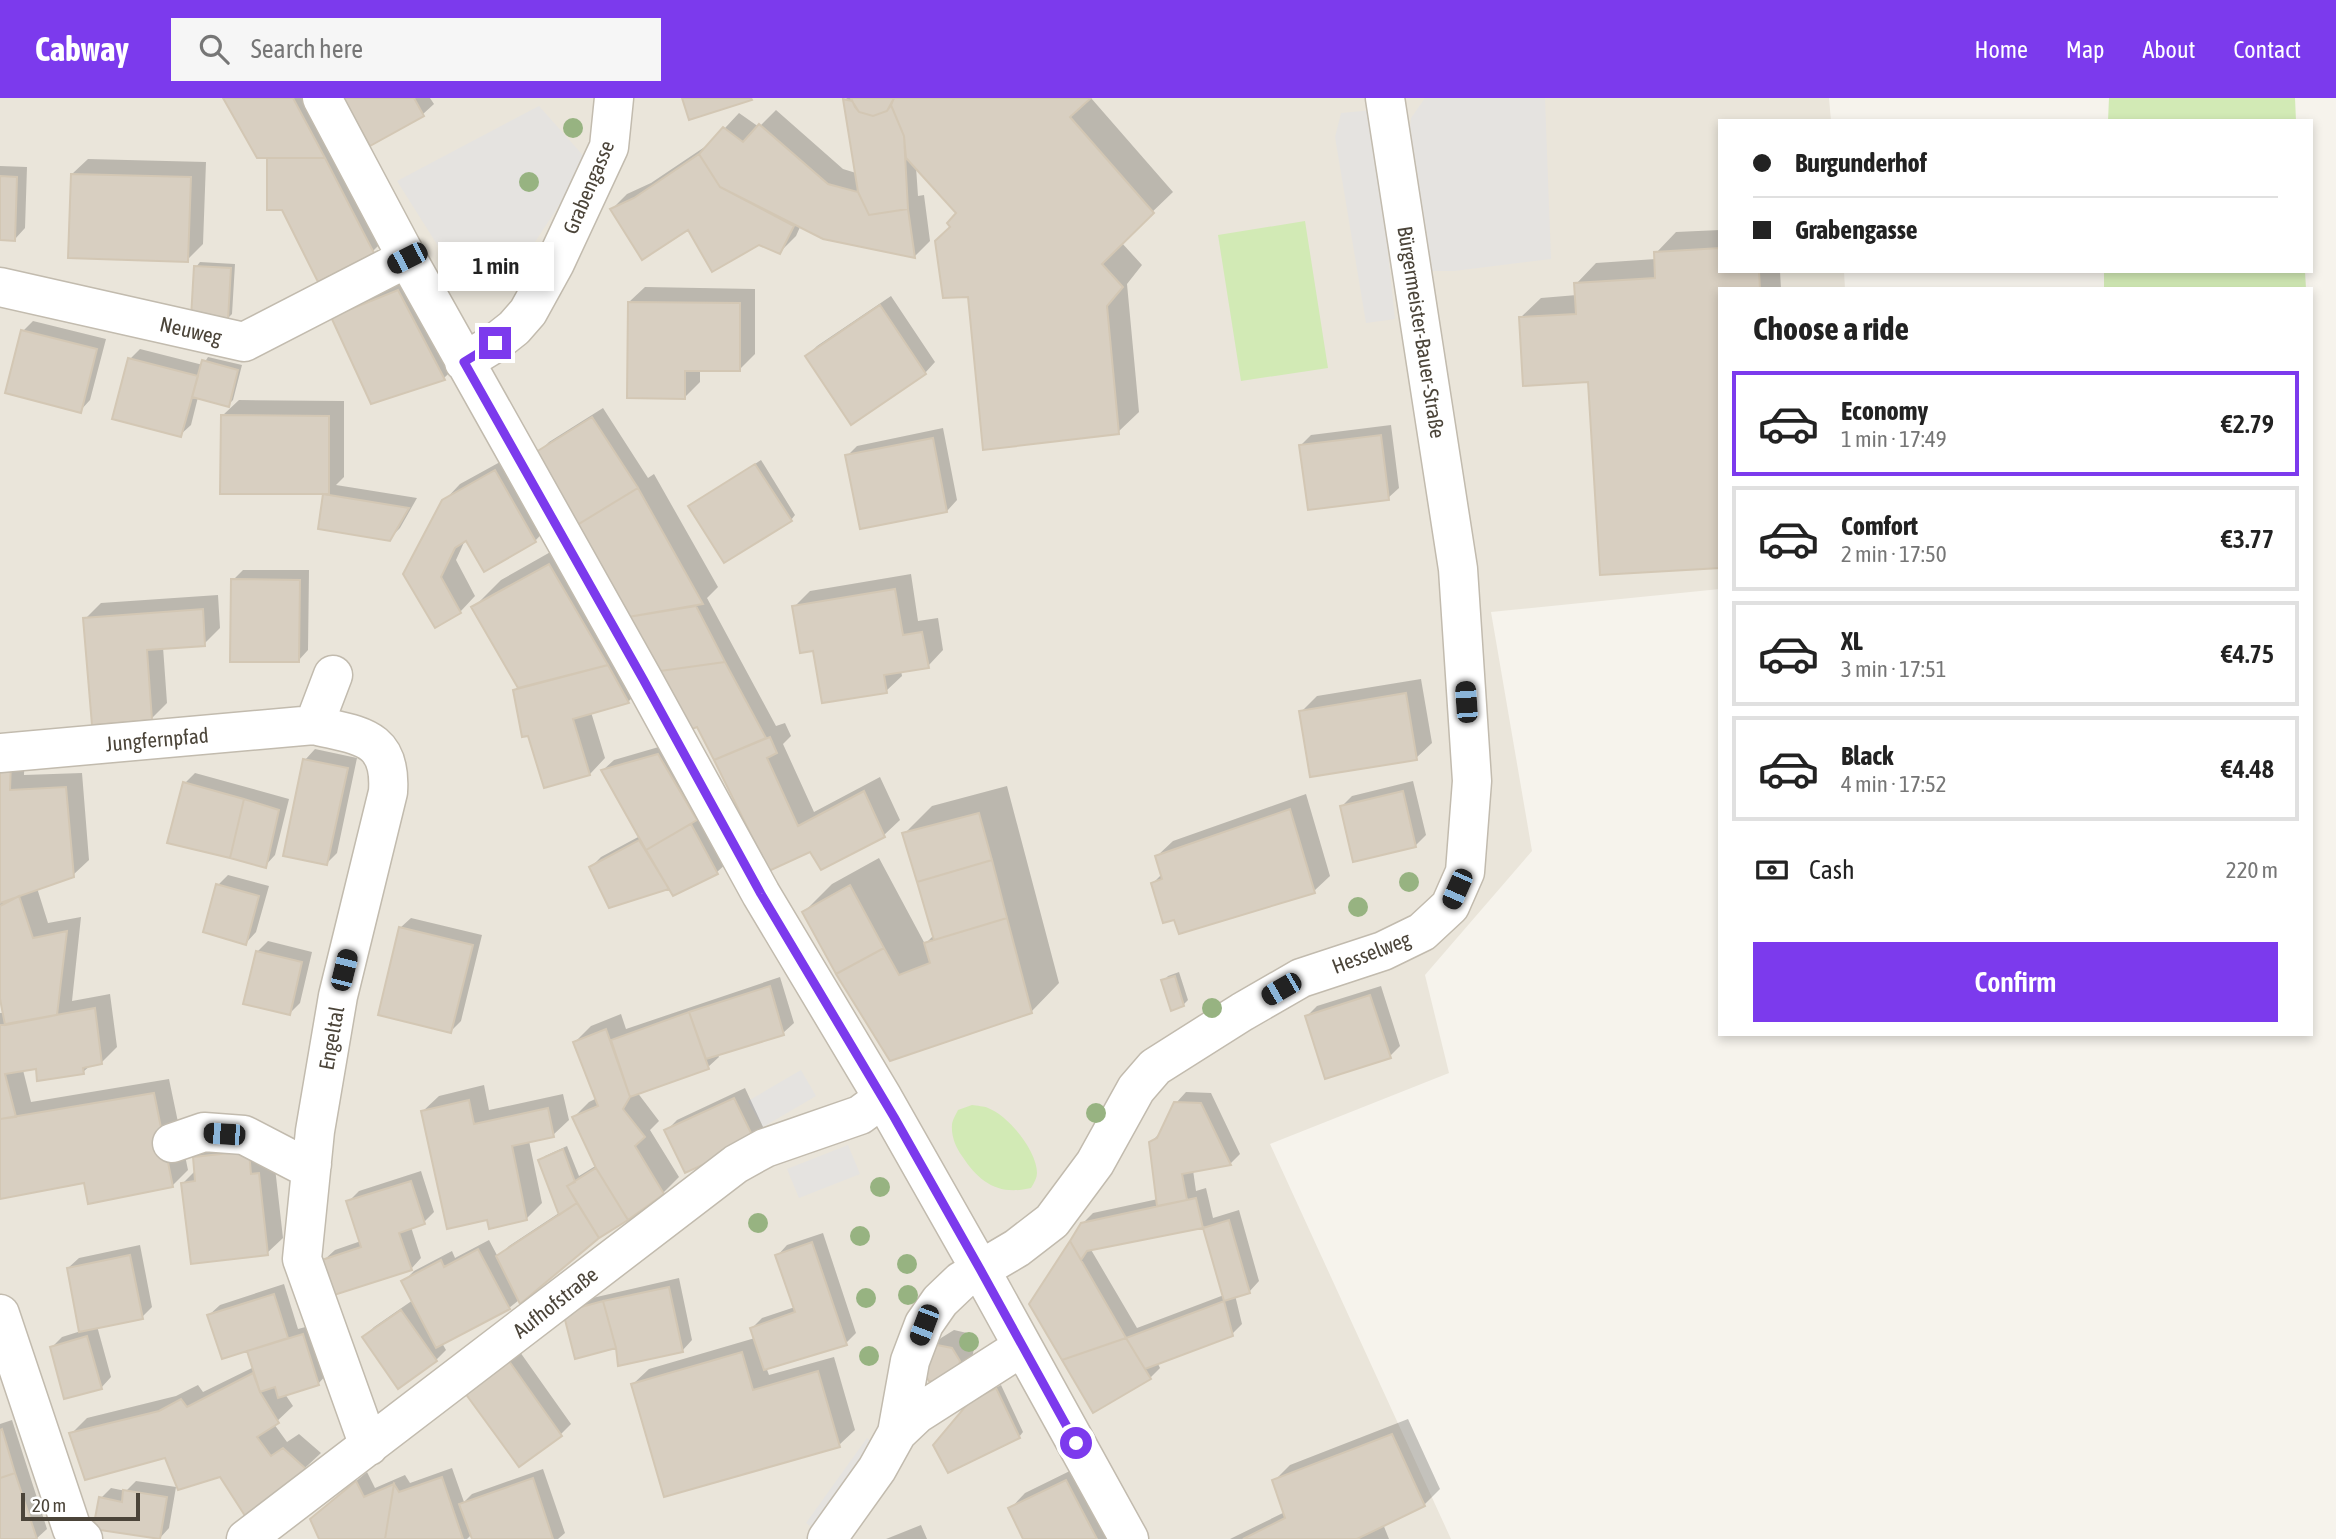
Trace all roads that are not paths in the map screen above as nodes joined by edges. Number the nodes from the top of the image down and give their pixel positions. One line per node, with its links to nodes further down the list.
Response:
1 (322, 98): 4 (street)
2 (614, 98): 6 (street, Grabengasse)
3 (1389, 99): 7 (street, Bürgermeister-Bauer-Straße)
4 (407, 258): 5 (street, Neuweg); 6 (street)
5 (0, 287)
6 (464, 362): 11 (street)
7 (1458, 569): 14 (street, Hesselweg)
8 (333, 675): 9 (street)
9 (314, 725): 10 (street, Jungfernpfad); 13 (street, Engeltal)
10 (0, 753)
11 (883, 1098): 14 (street); 18 (street, Aufhofstraße)
12 (173, 1143): 13 (street)
13 (312, 1164): 18 (street, Engeltal)
14 (980, 1269): 16 (street); 17 (street, Hesselweg)
15 (0, 1314): 19 (street)
16 (1022, 1347): 17 (street); 22 (street)
17 (897, 1433): 21 (street)
18 (369, 1446): 20 (street, Aufhofstraße)
19 (72, 1536)
20 (246, 1539)
21 (827, 1539)
22 (1129, 1539)

